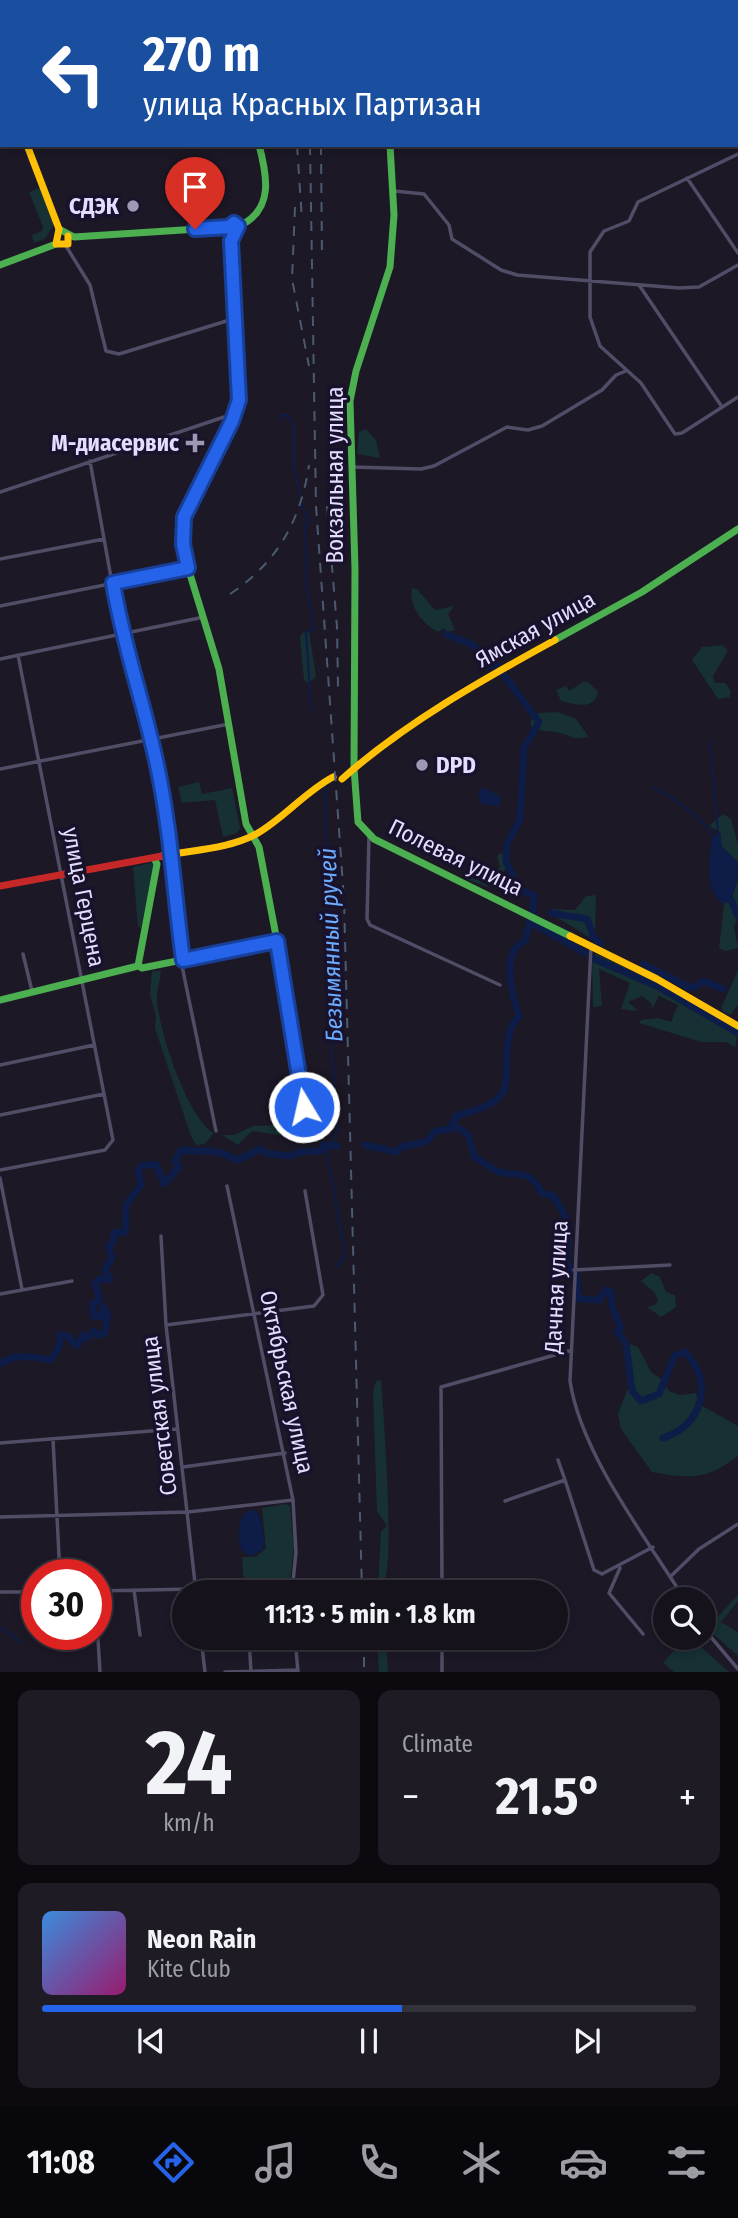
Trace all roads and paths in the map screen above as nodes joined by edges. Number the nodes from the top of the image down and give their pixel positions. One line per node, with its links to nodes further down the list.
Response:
1 (28, 147): 8 (main road)
2 (259, 147): 7 (main road)
3 (390, 147): 6 (main road, Вокзальная улица)
4 (738, 153): 5 (street)
5 (687, 178): 9 (street); 12 (street)
6 (393, 191): 12 (street); 20 (main road, Вокзальная улица)
7 (235, 228): 8 (main road); 14 (main road)
8 (64, 240): 10 (main road); 14 (street)
9 (738, 253)
10 (0, 265)
11 (738, 265): 13 (street)
12 (589, 281): 13 (street); 15 (street)
13 (639, 285): 17 (street)
14 (235, 319): 18 (main road)
15 (626, 371): 17 (street); 20 (street)
16 (738, 397): 17 (street)
17 (722, 407)
18 (233, 418): 19 (street); 25 (main road)
19 (90, 461): 21 (street); 23 (street)
20 (352, 467): 33 (main road, Вокзальная улица)
21 (0, 492)
22 (738, 529): 36 (main road, Ямская улица)
23 (104, 539): 24 (street); 26 (street)
24 (0, 559)
25 (188, 568): 26 (street); 28 (main road)
26 (113, 583): 27 (street); 29 (street)
27 (0, 606)
28 (204, 617): 29 (street); 32 (main road)
29 (121, 633): 30 (street); 34 (street)
30 (18, 655): 31 (street); 37 (street, улица Герцена)
31 (0, 659)
32 (229, 724): 34 (street); 42 (main road)
33 (355, 737): 35 (main road, Вокзальная улица); 36 (main road)
34 (152, 741): 37 (street); 44 (street)
35 (355, 754): 38 (main road, Вокзальная улица); 40 (main road)
36 (370, 754): 38 (main road, Ямская улица)
37 (39, 762): 39 (street); 47 (street, улица Герцена)
38 (354, 768): 40 (main road, Ямская улица); 41 (main road, Полевая улица)
39 (0, 769)
40 (337, 777): 41 (main road); 42 (main road)
41 (354, 789): 43 (main road, Полевая улица)
42 (253, 836): 44 (main road); 49 (main road)
43 (369, 836): 50 (main road, Полевая улица); 55 (street)
44 (172, 854): 45 (main road); 46 (main road); 52 (street)
45 (152, 857): 46 (main road); 47 (main road)
46 (156, 871): 53 (main road)
47 (62, 874): 48 (main road); 54 (street, улица Герцена)
48 (0, 886)
49 (277, 941): 52 (main road); 62 (street)
50 (591, 946): 58 (main road, Полевая улица); 71 (street, Дачная улица)
51 (23, 954): 56 (street)
52 (182, 960): 53 (main road); 64 (street)
53 (137, 968): 54 (main road)
54 (83, 982): 56 (main road); 59 (street, улица Герцена)
55 (500, 985)
56 (32, 993): 57 (main road)
57 (0, 1000)
58 (738, 1026)
59 (95, 1044): 60 (street); 61 (street, улица Герцена)
60 (0, 1065)
61 (104, 1094): 63 (street); 65 (street, улица Герцена)
62 (304, 1107)
63 (0, 1115)
64 (216, 1131)
65 (0, 1170)
66 (0, 1178): 73 (street)
67 (228, 1186): 75 (street, Октябрьская улица)
68 (305, 1191): 75 (street)
69 (160, 1236): 76 (street, Советская улица)
70 (670, 1265): 71 (street)
71 (574, 1270): 77 (street, Дачная улица)
72 (72, 1281): 73 (street)
73 (22, 1289): 74 (street)
74 (0, 1294)
75 (255, 1312): 76 (street); 81 (street, Октябрьская улица)
76 (166, 1325): 78 (street, Советская улица)
77 (569, 1351): 91 (street, Дачная улица); 97 (street)
78 (177, 1429): 79 (street); 83 (street, Советская улица)
79 (53, 1439): 80 (street); 88 (street)
80 (0, 1443)
81 (285, 1453): 83 (street); 85 (street, Октябрьская улица)
82 (558, 1460): 84 (street)
83 (182, 1467): 87 (street, Советская улица)
84 (565, 1480): 86 (street); 93 (street)
85 (293, 1500): 87 (street); 96 (street, Октябрьская улица)
86 (505, 1501)
87 (187, 1512): 88 (street); 95 (street, Советская улица)
88 (59, 1515): 89 (street); 92 (street)
89 (0, 1517)
90 (738, 1524): 94 (street)
91 (653, 1548): 93 (street); 94 (street, Дачная улица)
92 (60, 1559)
93 (621, 1566): 104 (street)
94 (671, 1576): 98 (street, Дачная улица)
95 (195, 1580)
96 (293, 1580)
97 (442, 1580)
98 (677, 1587)
99 (134, 1590): 100 (street); 101 (street); 105 (street)
100 (172, 1590)
101 (112, 1591)
102 (0, 1592): 103 (street)
103 (21, 1592)
104 (643, 1634)
105 (140, 1635)
106 (716, 1643): 112 (street)
107 (98, 1650): 114 (street)
108 (202, 1650): 115 (street)
109 (249, 1650): 117 (street)
110 (296, 1650): 113 (street)
111 (442, 1650): 118 (street)
112 (738, 1669)
113 (298, 1671): 117 (street)
114 (100, 1672)
115 (205, 1672)
116 (225, 1672): 117 (street)
117 (251, 1672)
118 (442, 1672)

